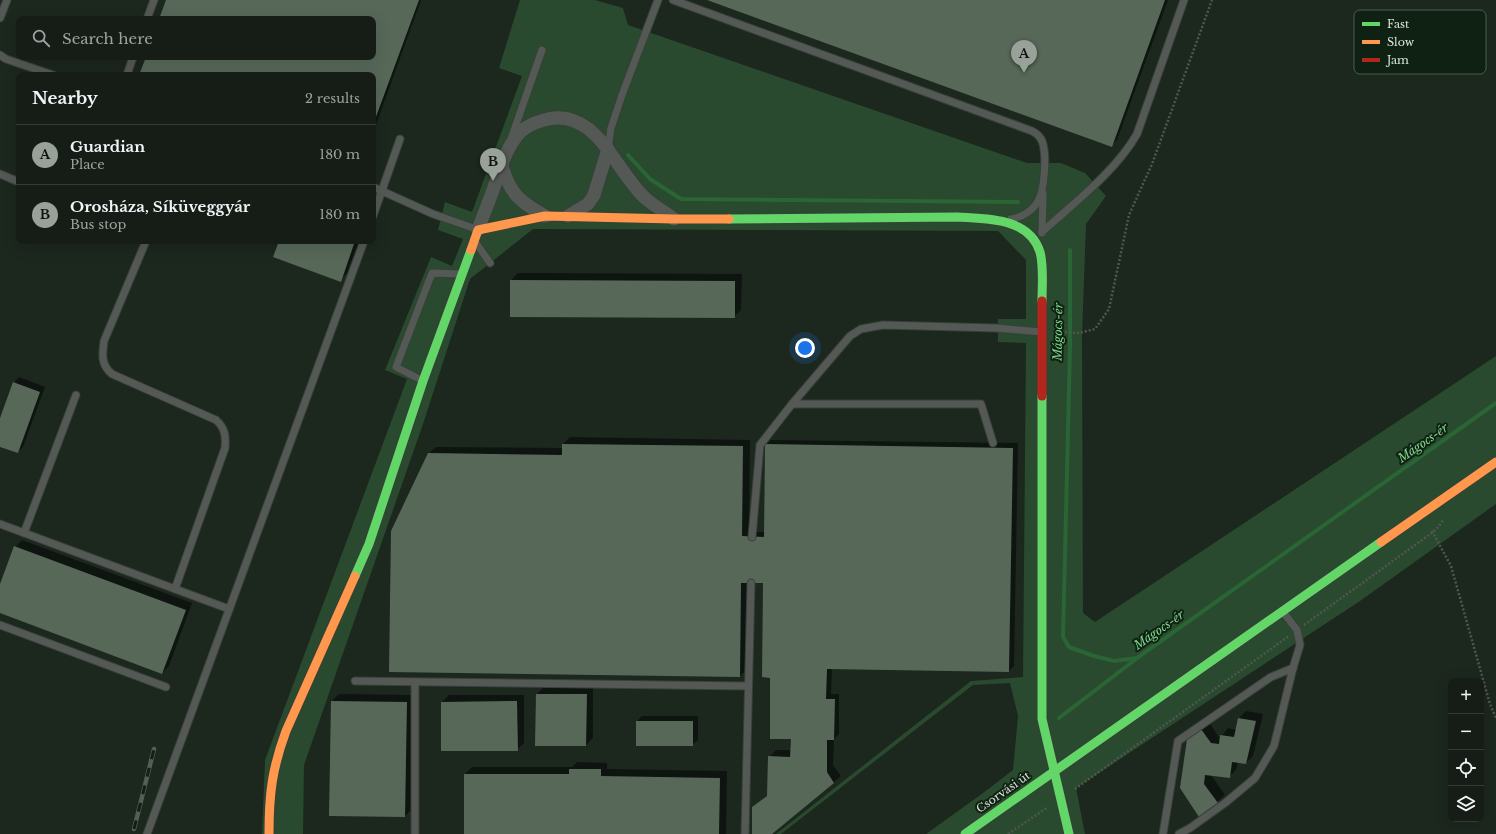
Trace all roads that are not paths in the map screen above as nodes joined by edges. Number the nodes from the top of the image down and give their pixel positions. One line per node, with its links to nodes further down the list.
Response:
1 (7, 0): 7 (lane)
2 (154, 0): 6 (lane)
3 (658, 0): 15 (lane)
4 (673, 0): 19 (lane)
5 (1184, 0): 27 (lane)
6 (148, 16)
7 (0, 18)
8 (542, 50): 14 (lane)
9 (0, 55): 11 (lane)
10 (133, 60): 12 (lane)
11 (43, 72)
12 (128, 72)
13 (400, 139): 21 (lane)
14 (508, 149): 15 (street); 16 (street)
15 (608, 149): 24 (street); 25 (street)
16 (502, 166): 23 (street); 28 (street)
17 (0, 174): 18 (lane)
18 (16, 181)
19 (1043, 183): 26 (lane); 27 (lane)
20 (376, 188): 21 (lane)
21 (382, 191): 22 (lane); 28 (lane)
22 (376, 208)
23 (545, 216): 24 (street); 28 (street)
24 (567, 217): 25 (street)
25 (674, 220): 26 (street)
26 (1001, 220): 32 (street)
27 (1042, 232): 32 (lane)
28 (476, 235): 31 (lane); 33 (street)
29 (145, 244): 44 (lane)
30 (363, 244): 45 (lane)
31 (490, 263)
32 (1042, 271): 34 (street)
33 (461, 274): 35 (street); 35 (lane)
34 (1042, 332): 37 (lane); 53 (street)
35 (423, 381): 55 (street)
36 (76, 394): 41 (lane)
37 (792, 404): 38 (lane); 42 (lane)
38 (992, 443)
39 (1496, 462): 46 (street, Csorvási út)
40 (0, 524): 41 (lane)
41 (24, 533): 44 (lane)
42 (752, 537)
43 (751, 583): 51 (lane)
44 (175, 590): 45 (lane)
45 (229, 609): 54 (lane)
46 (1282, 611): 48 (lane); 53 (street, Csorvási út)
47 (0, 626): 52 (lane)
48 (1293, 668): 60 (lane); 61 (lane)
49 (355, 681): 50 (lane)
50 (415, 682): 51 (lane); 56 (lane)
51 (748, 686): 57 (lane)
52 (166, 687)
53 (1055, 770): 58 (street, Csorvási út); 59 (street)
54 (147, 834)
55 (269, 834)
56 (415, 834)
57 (745, 834)
58 (965, 834)
59 (1069, 834)
60 (1163, 834)
61 (1179, 834)

